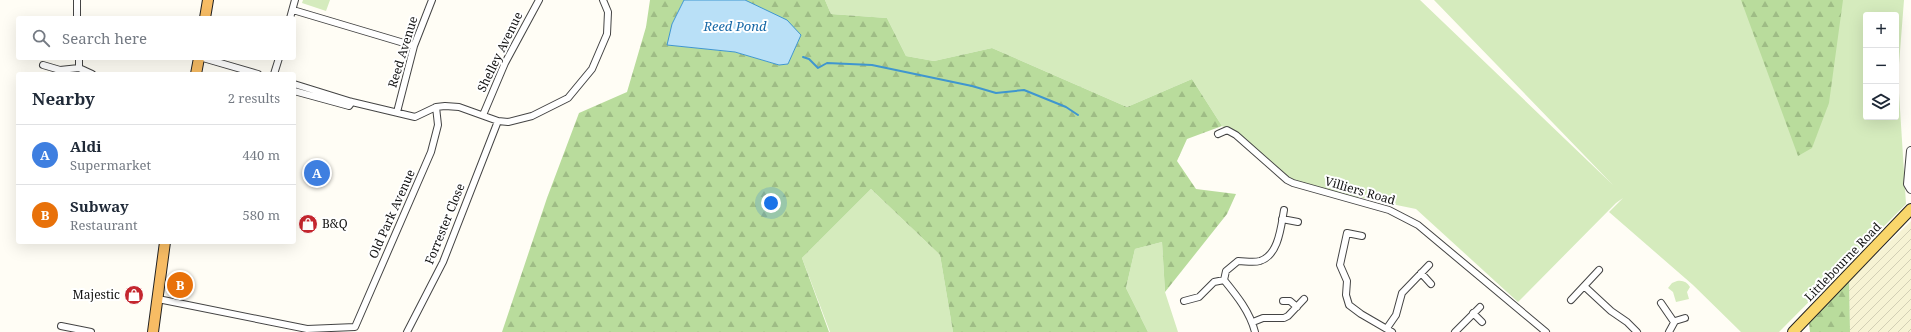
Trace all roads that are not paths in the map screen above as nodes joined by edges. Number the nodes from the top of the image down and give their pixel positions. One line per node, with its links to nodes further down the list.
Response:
1 (77, 0): 8 (street)
2 (208, 0): 9 (highway)
3 (295, 0): 7 (street)
4 (432, 0): 11 (street, Reed Avenue)
5 (539, 0): 27 (street, Shelley Avenue)
6 (603, 0): 28 (street)
7 (293, 10): 10 (street); 11 (street)
8 (77, 16)
9 (205, 16)
10 (291, 16)
11 (414, 46): 26 (street, Reed Avenue)
12 (79, 60): 17 (street)
13 (199, 60): 19 (highway)
14 (211, 60): 20 (street)
15 (278, 60): 21 (street)
16 (43, 65): 17 (street)
17 (79, 68): 18 (street)
18 (88, 72)
19 (196, 72)
20 (251, 72)
21 (275, 72)
22 (296, 85): 24 (street)
23 (296, 92): 24 (street)
24 (352, 102): 26 (street)
25 (436, 107): 26 (street); 27 (street); 58 (street, Old Park Avenue)
26 (397, 112)
27 (483, 115): 28 (street)
28 (498, 121): 62 (street, Forrester Close)
29 (1218, 134): 65 (street, Villiers Road)
30 (1911, 151): 31 (street)
31 (1911, 189)
32 (1911, 209): 68 (main road, Littlebourne Road)
33 (1284, 210): 34 (street)
34 (1282, 219): 35 (street); 41 (street)
35 (1298, 222)
36 (1362, 236): 59 (street)
37 (165, 244): 44 (highway)
38 (1429, 266): 40 (street)
39 (1599, 270): 43 (street)
40 (1421, 274): 42 (street); 59 (street)
41 (1224, 280): 47 (street); 54 (street)
42 (1431, 284)
43 (1584, 286): 46 (street); 66 (street)
44 (158, 299): 58 (street, Old Park Avenue); 61 (highway)
45 (1304, 299): 50 (street)
46 (1571, 300)
47 (1184, 301)
48 (1283, 301): 50 (street)
49 (1661, 303): 56 (street)
50 (1297, 307): 54 (street)
51 (1480, 307): 52 (street)
52 (1473, 313): 55 (street); 64 (street)
53 (1685, 318): 56 (street)
54 (1253, 322): 63 (street)
55 (1482, 322)
56 (1674, 322): 67 (street)
57 (61, 326): 60 (street)
58 (355, 329)
59 (1389, 330)
60 (91, 332)
61 (153, 332)
62 (407, 332)
63 (1255, 332)
64 (1455, 332)
65 (1546, 332)
66 (1637, 332)
67 (1669, 332)
68 (1794, 332)

